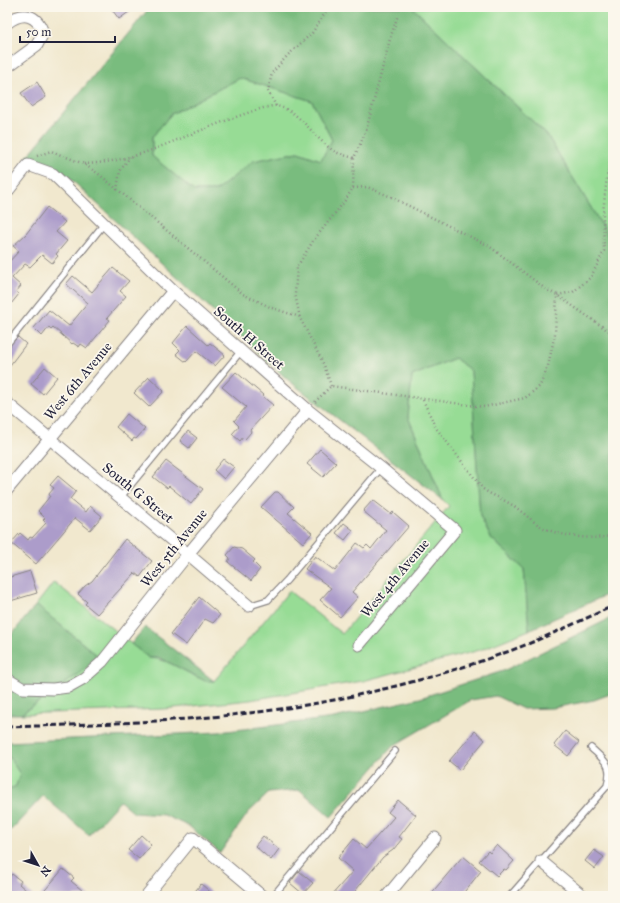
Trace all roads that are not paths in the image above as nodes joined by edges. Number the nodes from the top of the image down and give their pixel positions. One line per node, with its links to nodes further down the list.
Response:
1 (7, 23): 2 (street)
2 (7, 67)
3 (7, 192): 4 (street, South H Street)
4 (104, 224): 5 (street, South H Street); 6 (lane)
5 (173, 291): 7 (street, South H Street); 10 (street, West 6th Avenue)
6 (7, 344)
7 (240, 351): 9 (street, South H Street); 13 (lane)
8 (7, 403): 10 (street, South G Street)
9 (308, 410): 11 (street, South H Street); 15 (street, West 5th Avenue)
10 (49, 440): 12 (street, West 6th Avenue); 13 (street, South G Street)
11 (381, 468): 14 (street, South H Street); 16 (lane)
12 (7, 490)
13 (120, 498): 15 (street, South G Street)
14 (455, 530): 17 (street, West 4th Avenue)
15 (188, 554): 16 (street, South G Street); 18 (street, West 5th Avenue)
16 (249, 606)
17 (359, 645)
18 (7, 679)
19 (591, 748): 22 (lane)
20 (395, 751): 25 (lane)
21 (435, 838): 26 (street)
22 (541, 861): 27 (lane); 28 (street)
23 (146, 896): 24 (street)
24 (262, 896)
25 (273, 896)
26 (387, 896)
27 (510, 896)
28 (583, 896)

